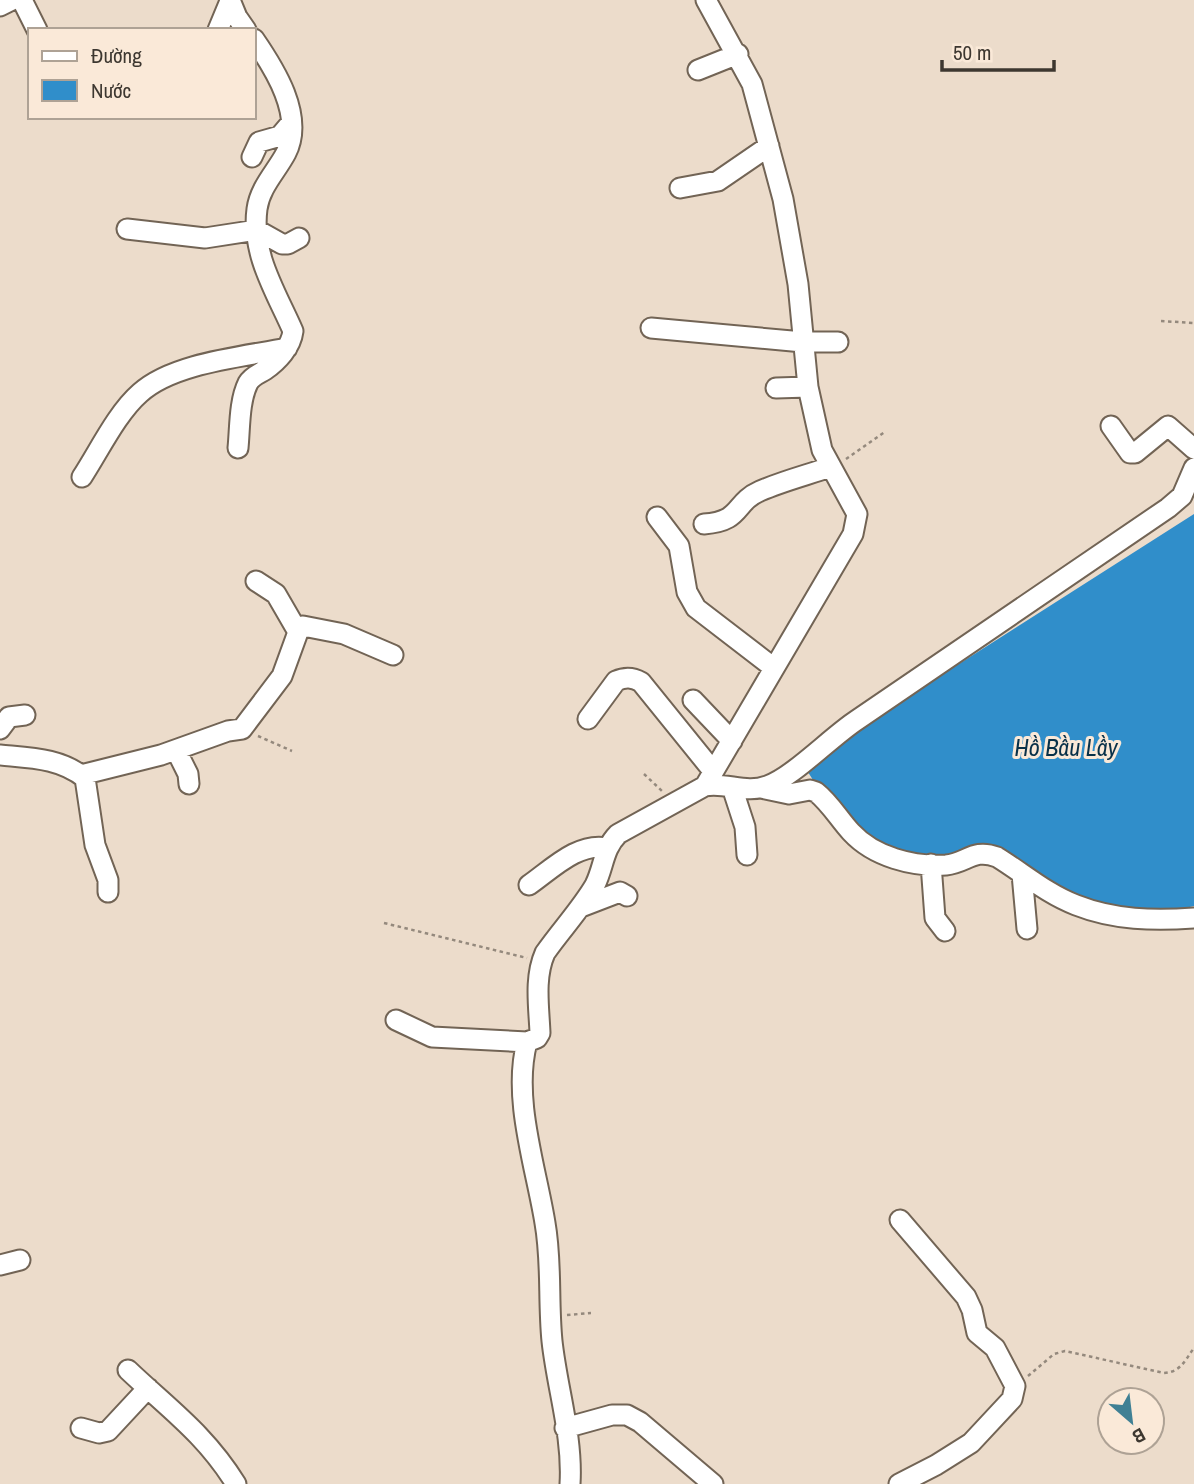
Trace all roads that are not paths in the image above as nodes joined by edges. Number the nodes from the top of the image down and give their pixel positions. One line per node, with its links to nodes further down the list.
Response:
1 (12, 0): 5 (street)
2 (22, 0): 6 (street)
3 (706, 0): 10 (street)
4 (230, 1): 7 (street); 8 (street)
5 (0, 6)
6 (36, 28)
7 (219, 28)
8 (245, 28)
9 (256, 42): 12 (street)
10 (738, 54): 11 (street); 13 (street)
11 (698, 70)
12 (291, 123): 14 (street); 17 (street)
13 (769, 146): 15 (street); 20 (street)
14 (252, 157)
15 (680, 188)
16 (127, 229): 17 (street)
17 (257, 230): 18 (street); 22 (street)
18 (299, 238)
19 (651, 328): 20 (street)
20 (803, 342): 21 (street); 23 (street)
21 (838, 342)
22 (286, 348): 26 (street); 30 (street)
23 (808, 387): 24 (street); 28 (street)
24 (776, 388)
25 (1111, 426): 27 (street)
26 (238, 448)
27 (1194, 449)
28 (830, 467): 32 (street); 36 (street)
29 (1194, 468): 48 (street)
30 (82, 477)
31 (657, 517): 36 (street)
32 (704, 524)
33 (256, 581): 34 (street)
34 (298, 632): 35 (street); 42 (street)
35 (393, 654)
36 (774, 668): 41 (street)
37 (693, 701): 41 (street)
38 (24, 715): 40 (street)
39 (588, 719): 45 (street)
40 (0, 729)
41 (732, 741): 45 (street)
42 (176, 750): 44 (street); 46 (street)
43 (0, 755): 44 (street)
44 (81, 775): 54 (street)
45 (709, 779): 47 (street); 49 (street)
46 (189, 784)
47 (732, 787): 48 (street); 50 (street)
48 (760, 788): 51 (street)
49 (607, 848): 53 (street); 56 (street)
50 (747, 855)
51 (931, 864): 52 (street); 59 (street)
52 (1022, 874): 57 (street); 58 (street)
53 (529, 885)
54 (108, 892)
55 (628, 896): 56 (street)
56 (580, 907): 61 (street)
57 (1194, 918)
58 (1027, 929)
59 (945, 931)
60 (396, 1020): 61 (street)
61 (527, 1042): 68 (street)
62 (901, 1220): 72 (street)
63 (20, 1261): 64 (street)
64 (0, 1265)
65 (128, 1370): 66 (street)
66 (148, 1388): 67 (street); 69 (street)
67 (81, 1427)
68 (565, 1428): 70 (street); 71 (street)
69 (236, 1484)
70 (570, 1484)
71 (713, 1484)
72 (899, 1484)

